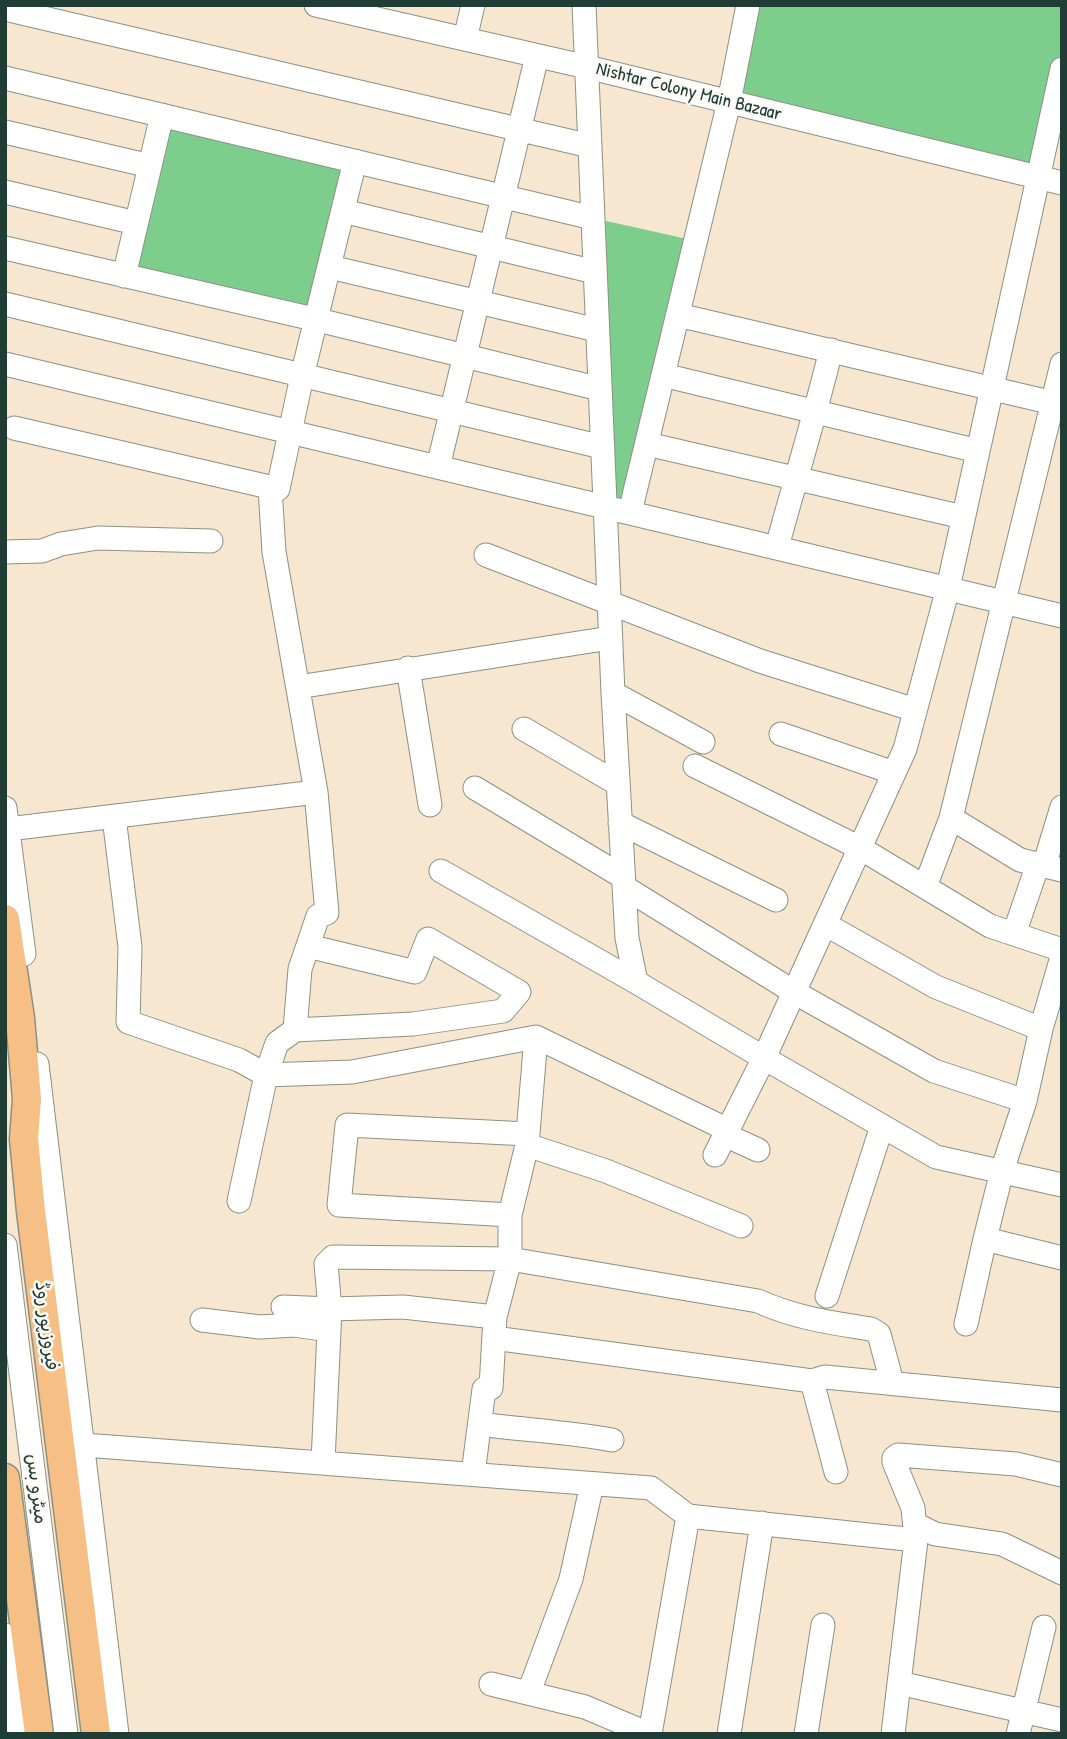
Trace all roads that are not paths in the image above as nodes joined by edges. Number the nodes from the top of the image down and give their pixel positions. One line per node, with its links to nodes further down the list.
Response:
1 (316, 5): 6 (street, Nishtar Colony Main Bazaar)
2 (473, 5): 6 (street)
3 (584, 5): 8 (street)
4 (748, 5): 11 (street)
5 (5, 9): 13 (street)
6 (465, 39): 7 (street, Nishtar Colony Main Bazaar)
7 (537, 56): 8 (street, Nishtar Colony Main Bazaar); 13 (street)
8 (587, 67): 11 (street, Nishtar Colony Main Bazaar); 15 (street)
9 (1062, 69): 18 (street)
10 (5, 78): 12 (street)
11 (729, 102): 18 (street, Nishtar Colony Main Bazaar); 32 (street)
12 (162, 115): 16 (street); 17 (street)
13 (520, 131): 15 (street); 21 (street)
14 (5, 132): 17 (street)
15 (590, 146): 23 (street)
16 (355, 161): 21 (street); 22 (street)
17 (150, 166): 24 (street)
18 (1038, 178): 19 (street, Nishtar Colony Main Bazaar); 41 (street)
19 (1062, 183)
20 (5, 192): 24 (street)
21 (504, 197): 23 (street); 25 (street)
22 (343, 211): 25 (street); 27 (street)
23 (593, 218): 28 (street)
24 (136, 223): 29 (street)
25 (491, 247): 28 (street); 30 (street)
26 (5, 248): 29 (street)
27 (330, 267): 30 (street); 33 (street)
28 (595, 272): 34 (street)
29 (124, 276): 33 (street)
30 (479, 302): 34 (street); 36 (street)
31 (5, 304): 40 (street)
32 (678, 315): 35 (street); 39 (street)
33 (317, 320): 36 (street); 40 (street)
34 (597, 330): 42 (street)
35 (831, 350): 41 (street); 45 (street)
36 (464, 357): 42 (street); 44 (street)
37 (5, 364): 47 (street)
38 (1062, 364): 43 (street)
39 (663, 375): 45 (street); 48 (street)
40 (302, 376): 44 (street); 47 (street)
41 (992, 387): 43 (street); 50 (street)
42 (600, 389): 49 (street)
43 (1057, 404): 62 (street)
44 (452, 411): 49 (street); 51 (street)
45 (816, 412): 50 (street); 52 (street)
46 (14, 428): 53 (street)
47 (290, 432): 51 (street); 53 (street)
48 (647, 444): 52 (street); 55 (street)
49 (602, 447): 54 (street)
50 (978, 451): 56 (street)
51 (438, 467): 54 (street)
52 (795, 478): 56 (street); 58 (street)
53 (270, 488): 67 (street)
54 (604, 505): 55 (street); 63 (street)
55 (631, 512): 58 (street)
56 (963, 517): 61 (street)
57 (211, 541): 59 (street)
58 (777, 547): 61 (street)
59 (5, 552)
60 (486, 555): 63 (street)
61 (948, 588): 62 (street); 69 (street)
62 (1005, 602): 64 (street); 82 (street)
63 (609, 604): 65 (street); 69 (street)
64 (1061, 614)
65 (610, 638): 66 (street); 68 (street)
66 (408, 668): 67 (street); 78 (street)
67 (298, 687): 77 (street)
68 (613, 693): 72 (street); 75 (street)
69 (915, 710): 74 (street)
70 (523, 729): 75 (street)
71 (781, 734): 74 (street)
72 (703, 742)
73 (695, 766): 84 (street)
74 (894, 773): 84 (street)
75 (618, 783): 83 (street)
76 (475, 788): 87 (street)
77 (316, 792): 80 (street); 93 (street)
78 (430, 805)
79 (1062, 807): 85 (street)
80 (114, 817): 81 (street); 103 (street)
81 (7, 818): 115 (street)
82 (951, 818): 85 (street); 88 (street)
83 (620, 823): 87 (street); 89 (street)
84 (860, 848): 88 (street); 91 (street)
85 (1048, 867): 92 (street)
86 (441, 871): 96 (street)
87 (623, 882): 96 (street); 97 (street)
88 (925, 887): 92 (street)
89 (776, 900)
90 (5, 919): 106 (main road, فیروزپور روڈ)
91 (825, 924): 97 (street); 98 (street)
92 (1014, 934): 94 (street)
93 (308, 946): 99 (street); 99 (street)
94 (1062, 950)
95 (1062, 957): 98 (street)
96 (636, 982): 102 (street)
97 (794, 992): 102 (street); 104 (street)
98 (1041, 1029): 104 (street)
99 (295, 1030): 103 (street)
100 (536, 1037): 103 (street); 107 (street); 108 (street)
101 (5, 1052): 106 (main road)
102 (764, 1058): 105 (street); 108 (street)
103 (266, 1075): 112 (street)
104 (1025, 1101): 110 (street)
105 (882, 1126): 110 (street); 120 (street)
106 (24, 1139): 115 (main road, فیروزپور روڈ)
107 (527, 1140): 113 (street); 113 (street); 114 (street)
108 (723, 1140): 109 (street)
109 (758, 1150)
110 (1002, 1171): 111 (street); 116 (street)
111 (1062, 1185)
112 (239, 1201)
113 (510, 1215): 119 (street)
114 (741, 1226)
115 (45, 1227): 131 (street); 154 (main road, فیروزپور روڈ)
116 (985, 1239): 118 (street); 124 (street)
117 (5, 1245): 153 (street, میٹرو بس)
118 (1062, 1258)
119 (510, 1259): 123 (street); 125 (street); 127 (street)
120 (827, 1296)
121 (283, 1307): 123 (street)
122 (202, 1320): 123 (street)
123 (329, 1320): 125 (street); 132 (street)
124 (966, 1324)
125 (494, 1327): 126 (street); 129 (street)
126 (812, 1381): 127 (street); 133 (street)
127 (891, 1382): 128 (street)
128 (1062, 1400)
129 (480, 1424): 130 (street); 134 (street)
130 (612, 1440)
131 (84, 1446): 132 (street); 155 (street)
132 (323, 1462): 134 (street)
133 (836, 1472)
134 (473, 1474): 137 (street)
135 (1062, 1475): 140 (street)
136 (5, 1478): 142 (main road)
137 (593, 1484): 138 (street); 148 (street)
138 (688, 1516): 139 (street); 156 (street)
139 (762, 1523): 140 (street); 157 (street)
140 (915, 1532): 141 (street); 146 (street)
141 (1062, 1573)
142 (15, 1615): 152 (main road)
143 (823, 1625): 158 (street)
144 (1044, 1627): 149 (street)
145 (5, 1635): 151 (street)
146 (900, 1683): 149 (street); 159 (street)
147 (491, 1684): 148 (street)
148 (530, 1692): 156 (street)
149 (1024, 1711): 150 (street); 160 (street)
150 (1062, 1720)
151 (16, 1734)
152 (39, 1734)
153 (66, 1734)
154 (96, 1734)
155 (117, 1734)
156 (649, 1734)
157 (729, 1734)
158 (806, 1734)
159 (893, 1734)
160 (1018, 1734)

